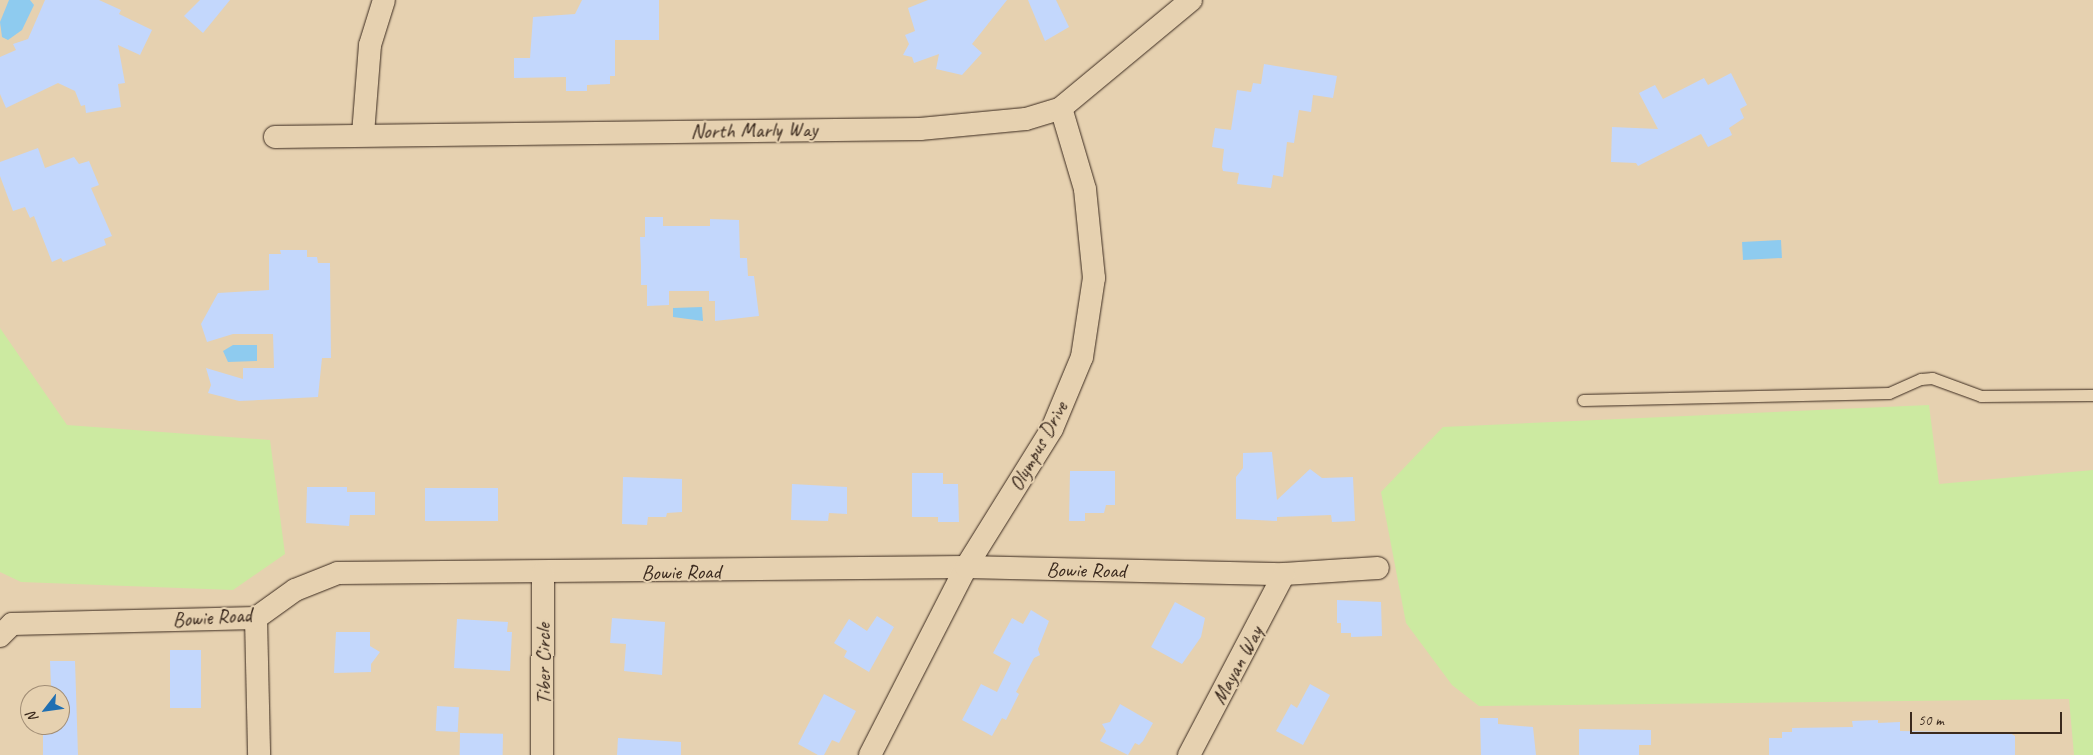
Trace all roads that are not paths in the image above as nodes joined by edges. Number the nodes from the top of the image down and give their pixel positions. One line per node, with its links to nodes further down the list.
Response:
1 (384, 0): 4 (street)
2 (1191, 0): 3 (street, North Marly Way)
3 (1061, 108): 4 (street, North Marly Way); 8 (street, Olympus Drive)
4 (363, 134): 5 (street, North Marly Way)
5 (275, 137)
6 (2093, 394): 7 (lane)
7 (1583, 400)
8 (966, 567): 10 (street, Bowie Road); 11 (street, Bowie Road); 16 (street, Olympus Drive)
9 (1378, 568): 11 (street, Bowie Road)
10 (543, 574): 12 (street, Bowie Road); 15 (street, Tiber Circle)
11 (1284, 574): 17 (street, Mayan Way)
12 (256, 618): 13 (street, Bowie Road); 14 (street)
13 (0, 636)
14 (258, 755)
15 (542, 755)
16 (870, 755)
17 (1189, 755)

